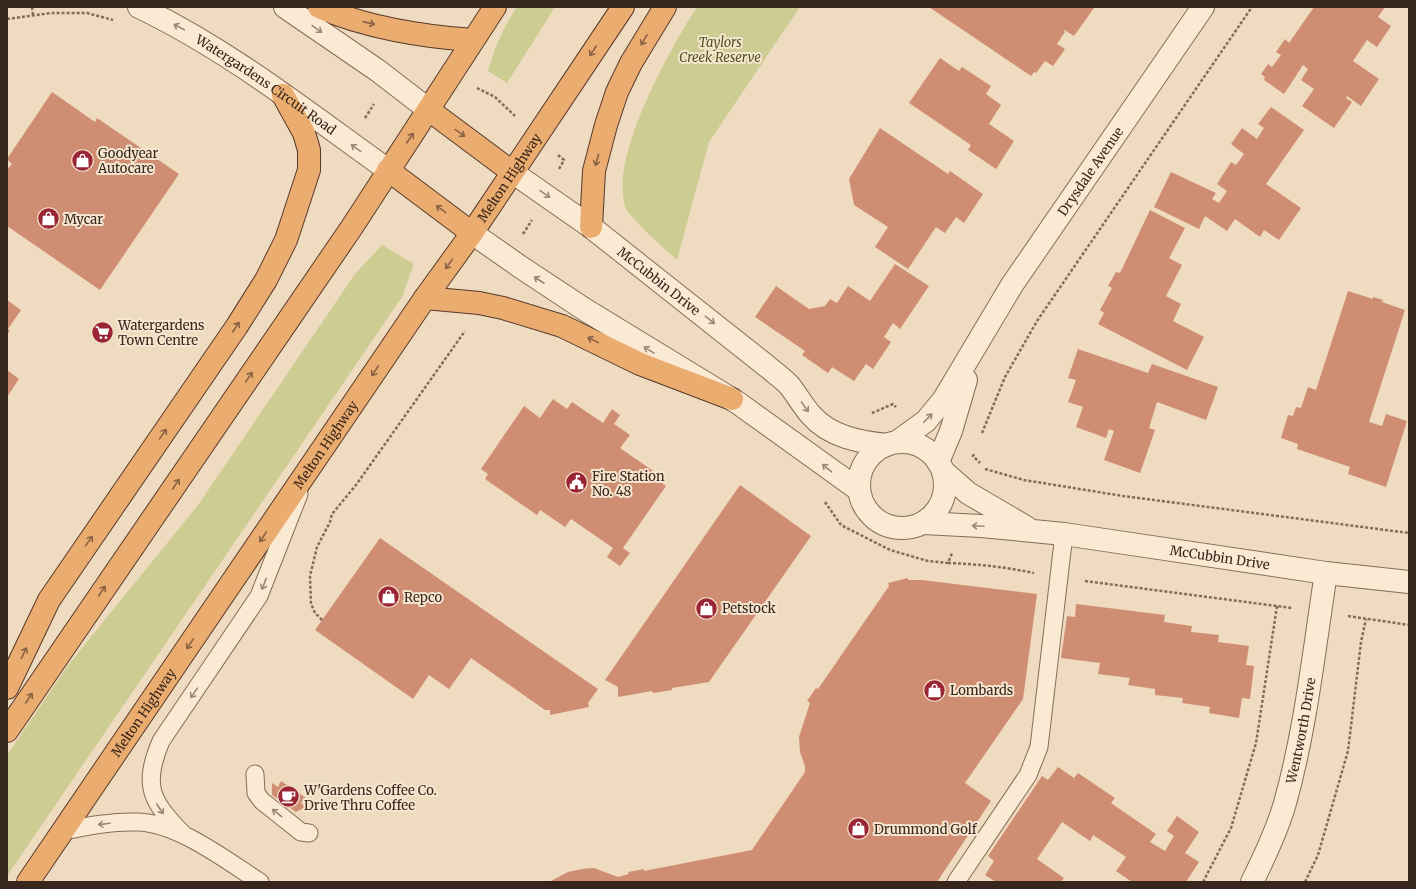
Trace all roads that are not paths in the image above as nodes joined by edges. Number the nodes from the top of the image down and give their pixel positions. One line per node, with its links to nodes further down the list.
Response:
1 (139, 7): 9 (street, Watergardens Circuit Road, one-way to 1)
2 (285, 7): 10 (street, one-way to 10)
3 (319, 7): 8 (highway, one-way to 8)
4 (496, 7): 8 (highway)
5 (623, 7): 12 (highway, Melton Highway, one-way to 12)
6 (665, 7): 13 (highway, one-way to 13)
7 (1203, 7): 16 (street, Drysdale Avenue)
8 (473, 40): 10 (highway)
9 (283, 95): 11 (street, Watergardens Circuit Road, one-way to 9); 27 (highway, one-way to 9)
10 (429, 110): 11 (highway, one-way to 10); 12 (highway, McCubbin Drive, one-way to 12)
11 (388, 170): 14 (highway, one-way to 11); 28 (highway, one-way to 11)
12 (512, 172): 13 (street, McCubbin Drive, one-way to 13); 14 (highway, Melton Highway)
13 (591, 227): 18 (street, McCubbin Drive, one-way to 18)
14 (472, 233): 15 (highway, Melton Highway, one-way to 15); 17 (street, one-way to 14)
15 (425, 298): 17 (highway, one-way to 15); 20 (highway, Melton Highway, one-way to 20)
16 (981, 337): 18 (street, Drysdale Avenue, one-way to 16); 19 (street, Drysdale Avenue)
17 (732, 399): 21 (street, one-way to 17)
18 (892, 443): 19 (street); 21 (street)
19 (940, 467): 22 (street); 23 (street, McCubbin Drive)
20 (308, 469): 30 (highway, Melton Highway, one-way to 30); 31 (lane, one-way to 31)
21 (859, 490): 22 (street)
22 (923, 523): 23 (street, McCubbin Drive, one-way to 22)
23 (1031, 530): 24 (street, McCubbin Drive)
24 (1064, 534): 25 (street, McCubbin Drive); 35 (lane)
25 (1326, 573): 26 (street, McCubbin Drive); 36 (street, Wentworth Drive)
26 (1409, 582)
27 (7, 688)
28 (7, 731)
29 (255, 774): 32 (lane, one-way to 29)
30 (63, 831): 31 (lane, one-way to 30); 33 (highway, Melton Highway)
31 (183, 834): 34 (lane)
32 (309, 834)
33 (28, 882)
34 (260, 882)
35 (956, 882)
36 (1252, 882)

